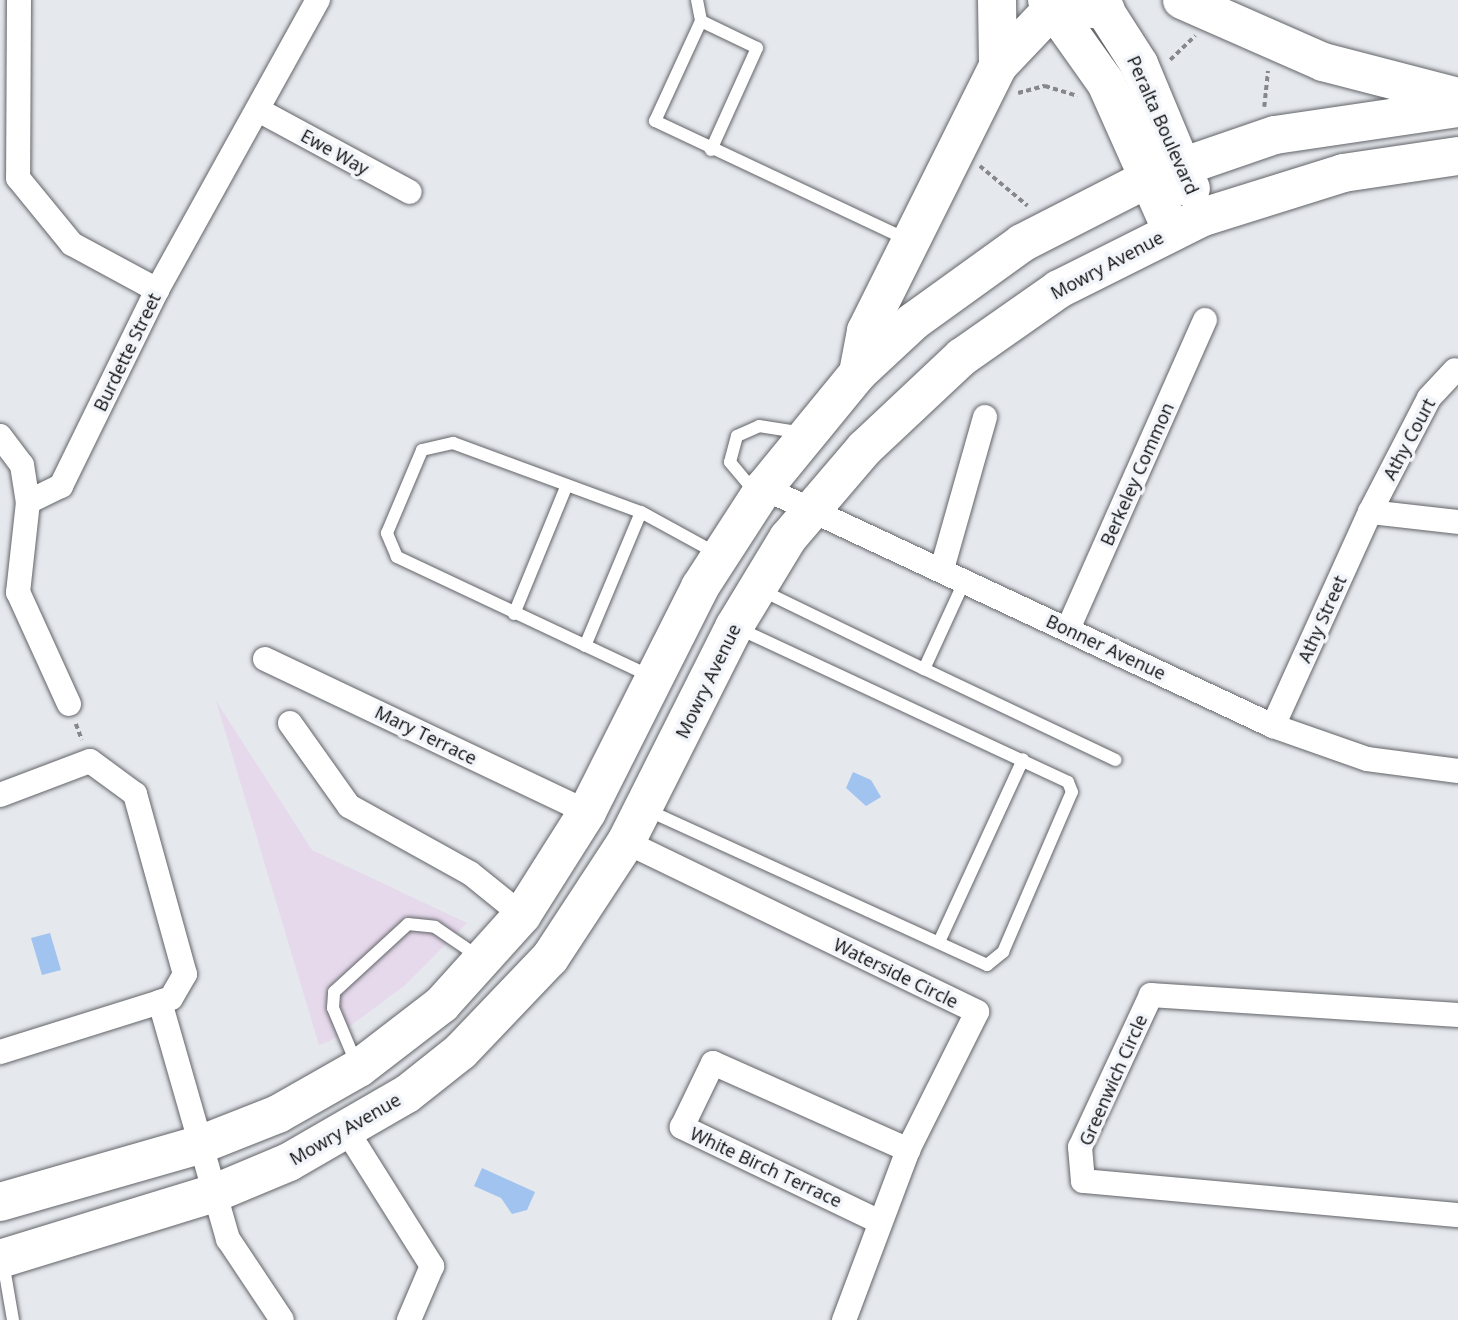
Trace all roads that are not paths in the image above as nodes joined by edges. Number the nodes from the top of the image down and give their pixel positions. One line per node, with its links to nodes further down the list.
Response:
1 (19, 0): 19 (street)
2 (317, 0): 12 (street, Burdette Street)
3 (697, 0): 8 (lane)
4 (997, 0): 9 (main road)
5 (1051, 3): 6 (main road); 9 (main road); 15 (main road, Peralta Boulevard)
6 (1102, 5): 15 (main road, Peralta Boulevard)
7 (1193, 13): 10 (main road)
8 (701, 21): 13 (lane); 13 (lane)
9 (1005, 81): 18 (main road)
10 (1458, 97)
11 (1458, 108): 15 (main road)
12 (260, 111): 16 (street, Ewe Way); 19 (street, Burdette Street)
13 (711, 150): 18 (lane)
14 (1458, 156): 17 (main road, Mowry Avenue)
15 (1165, 172): 17 (main road, Peralta Boulevard); 22 (main road)
16 (410, 192)
17 (1187, 224): 30 (main road, Mowry Avenue)
18 (914, 243): 22 (main road)
19 (157, 290): 28 (street, Burdette Street)
20 (1205, 320): 40 (street, Berkeley Common)
21 (1455, 370): 31 (street, Athy Court)
22 (858, 373): 24 (main road)
23 (985, 417): 34 (street)
24 (806, 434): 27 (main road); 27 (lane)
25 (0, 436): 28 (street)
26 (567, 485): 29 (lane); 38 (lane); 38 (lane)
27 (762, 492): 30 (street, Bonner Avenue); 33 (main road)
28 (28, 502): 37 (street)
29 (641, 512): 33 (lane); 41 (lane)
30 (809, 512): 34 (street, Bonner Avenue); 36 (main road, Mowry Avenue)
31 (1370, 512): 32 (street); 47 (street, Athy Street)
32 (1458, 522)
33 (719, 555): 44 (main road)
34 (942, 569): 35 (street, Bonner Avenue)
35 (965, 580): 40 (street, Bonner Avenue); 43 (lane)
36 (755, 587): 39 (main road, Mowry Avenue); 43 (lane)
37 (9, 588): 45 (street)
38 (514, 614): 41 (lane)
39 (733, 627): 48 (lane); 52 (main road, Mowry Avenue)
40 (1068, 629): 47 (street, Bonner Avenue)
41 (585, 646): 44 (lane)
42 (265, 659): 53 (street, Mary Terrace)
43 (924, 669): 49 (lane)
44 (657, 679): 53 (main road)
45 (69, 704)
46 (290, 723): 55 (street)
47 (1273, 726): 50 (street, Bonner Avenue)
48 (1023, 759): 56 (lane); 56 (lane)
49 (1116, 760)
50 (1458, 771)
51 (0, 795): 58 (street)
52 (645, 809): 54 (main road, Mowry Avenue); 56 (lane)
53 (587, 812): 55 (main road)
54 (626, 842): 62 (main road, Mowry Avenue); 64 (street, Waterside Circle)
55 (522, 915): 57 (main road)
56 (939, 942)
57 (482, 960): 61 (main road); 61 (lane)
58 (160, 1002): 60 (street); 63 (street)
59 (1458, 1015): 67 (street, Greenwich Circle)
60 (0, 1052)
61 (359, 1069): 63 (main road)
62 (347, 1131): 65 (main road, Mowry Avenue); 72 (street)
63 (202, 1144): 65 (street); 66 (main road)
64 (908, 1150): 68 (street, Waterside Circle); 68 (street, White Birch Terrace)
65 (215, 1193): 69 (main road, Mowry Avenue); 71 (street)
66 (0, 1202)
67 (1458, 1214)
68 (880, 1222): 73 (street, Waterside Circle)
69 (1, 1259): 70 (lane)
70 (13, 1320)
71 (282, 1320)
72 (409, 1320)
73 (844, 1320)

